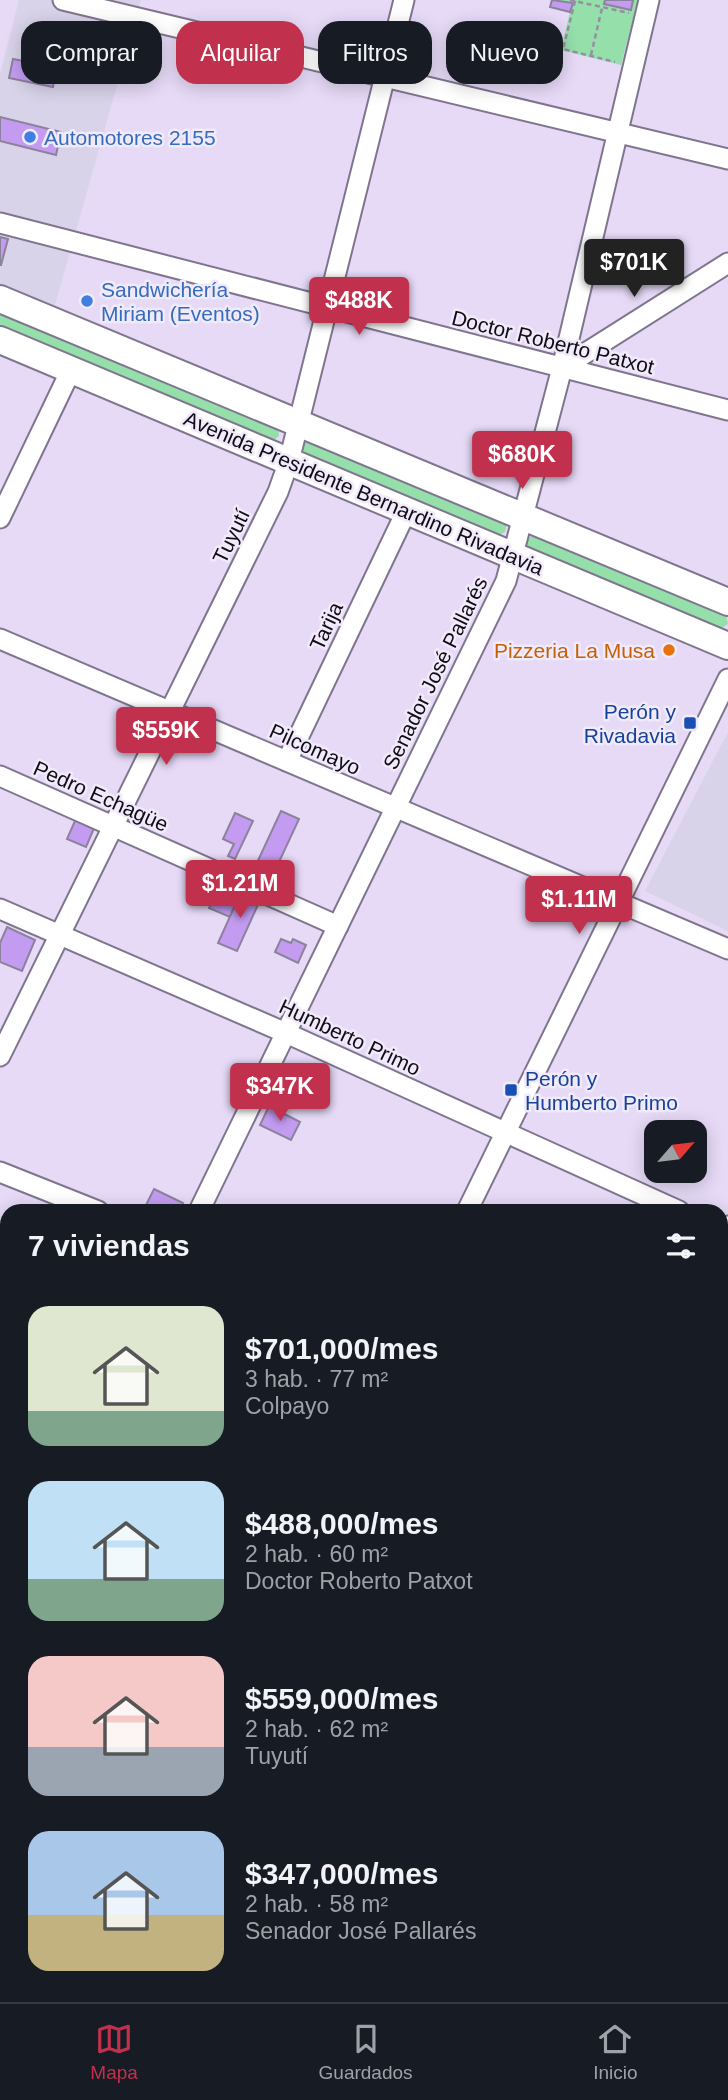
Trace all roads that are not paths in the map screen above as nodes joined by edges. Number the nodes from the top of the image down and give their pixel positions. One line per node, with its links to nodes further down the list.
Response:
1 (63, 0): 5 (street)
2 (404, 0): 4 (street, Tuyutí)
3 (641, 3): 8 (street, Senador José Pallarés)
4 (399, 21)
5 (318, 60)
6 (384, 84): 13 (street, Tuyutí)
7 (418, 84): 8 (street)
8 (617, 134): 9 (street); 15 (street, Senador José Pallarés)
9 (728, 159)
10 (0, 223): 13 (street, Doctor Roberto Patxot)
11 (728, 263): 15 (street)
12 (0, 299): 18 (main road, Avenida Presidente Bernardino Rivadavia)
13 (328, 308): 15 (street, Doctor Roberto Patxot); 18 (street, Tuyutí)
14 (0, 340): 16 (main road, Avenida Presidente Bernardino Rivadavia)
15 (562, 368): 17 (street, Doctor Roberto Patxot); 21 (street, Senador José Pallarés)
16 (71, 370): 19 (main road, Avenida Presidente Bernardino Rivadavia); 22 (street)
17 (728, 410)
18 (298, 423): 19 (street, Tuyutí); 21 (main road, Avenida Presidente Bernardino Rivadavia)
19 (289, 461): 20 (main road, Avenida Presidente Bernardino Rivadavia); 28 (street, Tuyutí)
20 (406, 512): 23 (main road, Avenida Presidente Bernardino Rivadavia); 29 (street, Tarija)
21 (524, 517): 23 (street, Senador José Pallarés); 24 (main road, Avenida Presidente Bernardino Rivadavia)
22 (0, 518)
23 (514, 556): 26 (main road, Avenida Presidente Bernardino Rivadavia); 31 (street, Senador José Pallarés)
24 (728, 602)
25 (0, 639): 28 (street, Pilcomayo)
26 (728, 646)
27 (728, 679): 33 (street)
28 (172, 711): 29 (street, Pilcomayo); 32 (street, Tuyutí)
29 (287, 761): 31 (street, Pilcomayo)
30 (0, 776): 32 (street, Pedro Echagüe)
31 (394, 808): 33 (street, Pilcomayo); 35 (street, Senador José Pallarés)
32 (114, 826): 35 (street, Pedro Echagüe); 36 (street, Tuyutí)
33 (618, 903): 37 (street, Pilcomayo); 40 (street)
34 (0, 909): 36 (street, Humberto Primo)
35 (338, 926): 38 (street, Senador José Pallarés)
36 (60, 934): 38 (street, Humberto Primo); 39 (street, Tuyutí)
37 (728, 949)
38 (286, 1033): 40 (street, Humberto Primo); 43 (street, Senador José Pallarés)
39 (0, 1056)
40 (505, 1134): 44 (street); 45 (street, Humberto Primo)
41 (0, 1172): 42 (street)
42 (81, 1204)
43 (202, 1204)
44 (470, 1204)
45 (663, 1204)

